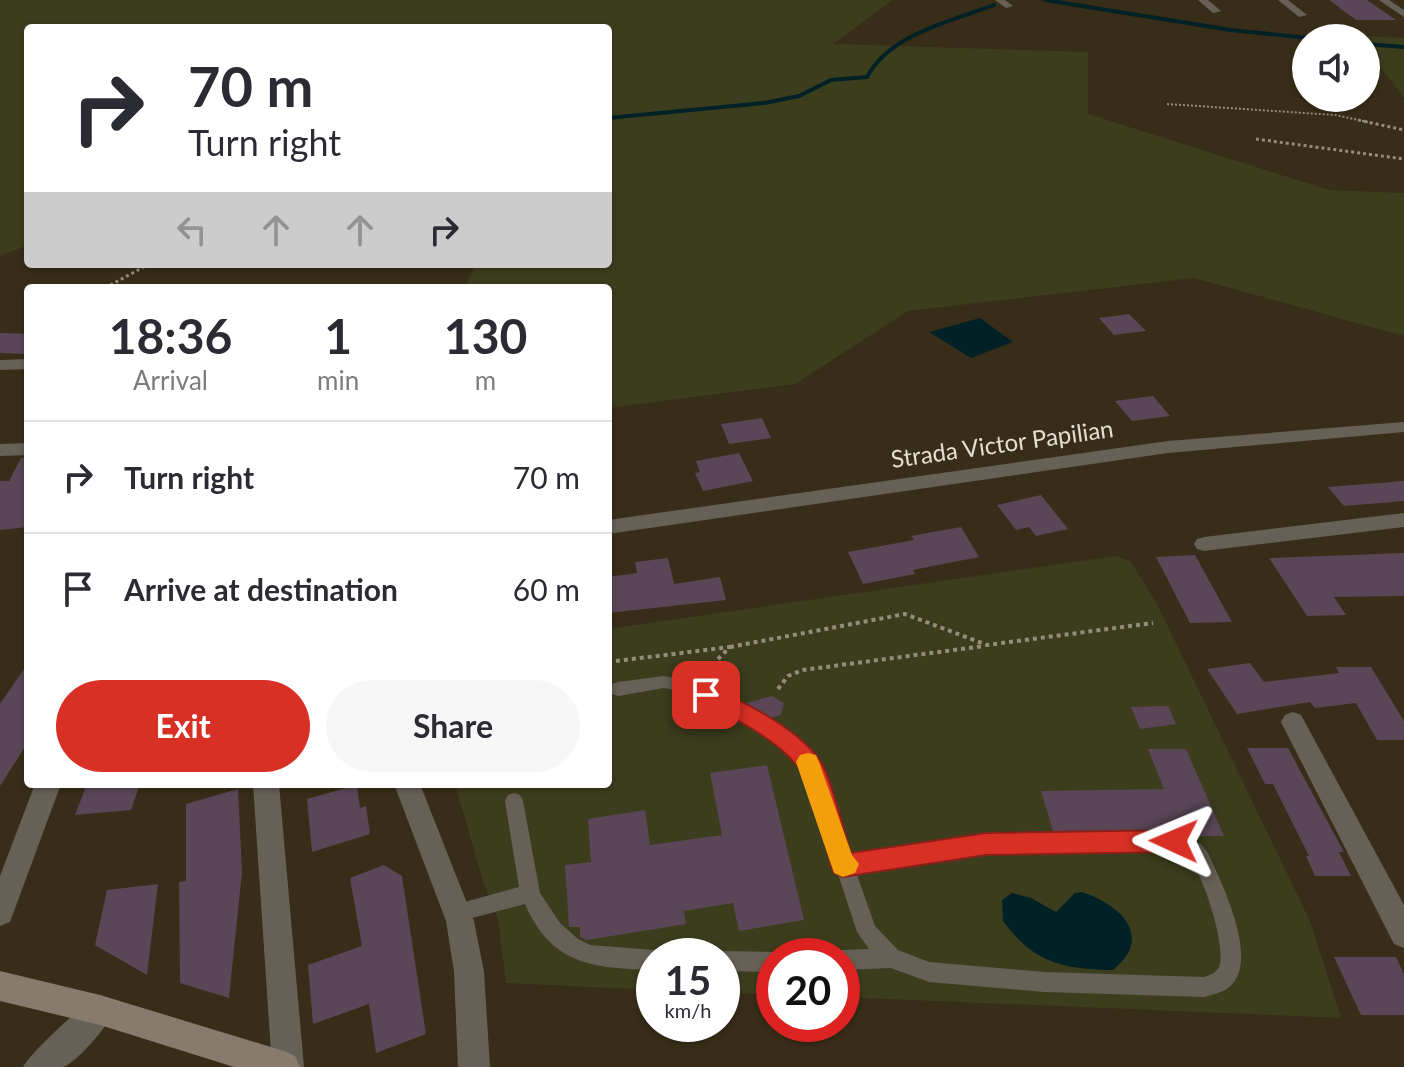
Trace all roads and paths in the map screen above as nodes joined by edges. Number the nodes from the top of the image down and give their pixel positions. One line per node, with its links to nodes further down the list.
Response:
1 (999, 0): 5 (street)
2 (1202, 0): 6 (street)
3 (1282, 0): 8 (street)
4 (1383, 0): 7 (street)
5 (1009, 6)
6 (1216, 11)
7 (1404, 14)
8 (1302, 15)
9 (1167, 104): 10 (path)
10 (1404, 130)
11 (1256, 139): 12 (path)
12 (1404, 159)
13 (142, 268): 14 (path)
14 (112, 284)
15 (24, 364): 16 (street)
16 (0, 365)
17 (1404, 427): 21 (street, Strada Victor Papilian)
18 (24, 449): 19 (street)
19 (0, 450)
20 (1404, 520): 22 (street)
21 (612, 526)
22 (1204, 544)
23 (1153, 623): 24 (path)
24 (987, 645): 25 (path); 29 (path)
25 (730, 647): 26 (path); 28 (path)
26 (612, 662)
27 (618, 689): 28 (lane)
28 (689, 689): 35 (lane)
29 (778, 689)
30 (1293, 722): 39 (street)
31 (46, 788): 37 (street)
32 (266, 788): 46 (street)
33 (409, 788): 38 (street)
34 (514, 801): 36 (lane)
35 (843, 865): 40 (lane); 40 (lane)
36 (530, 893): 38 (lane); 41 (lane)
37 (0, 912)
38 (457, 913): 47 (street)
39 (1404, 934)
40 (891, 958): 42 (lane)
41 (636, 959)
42 (860, 959)
43 (0, 986): 44 (street)
44 (100, 1010): 45 (street); 46 (street)
45 (39, 1067)
46 (286, 1067)
47 (474, 1067)

